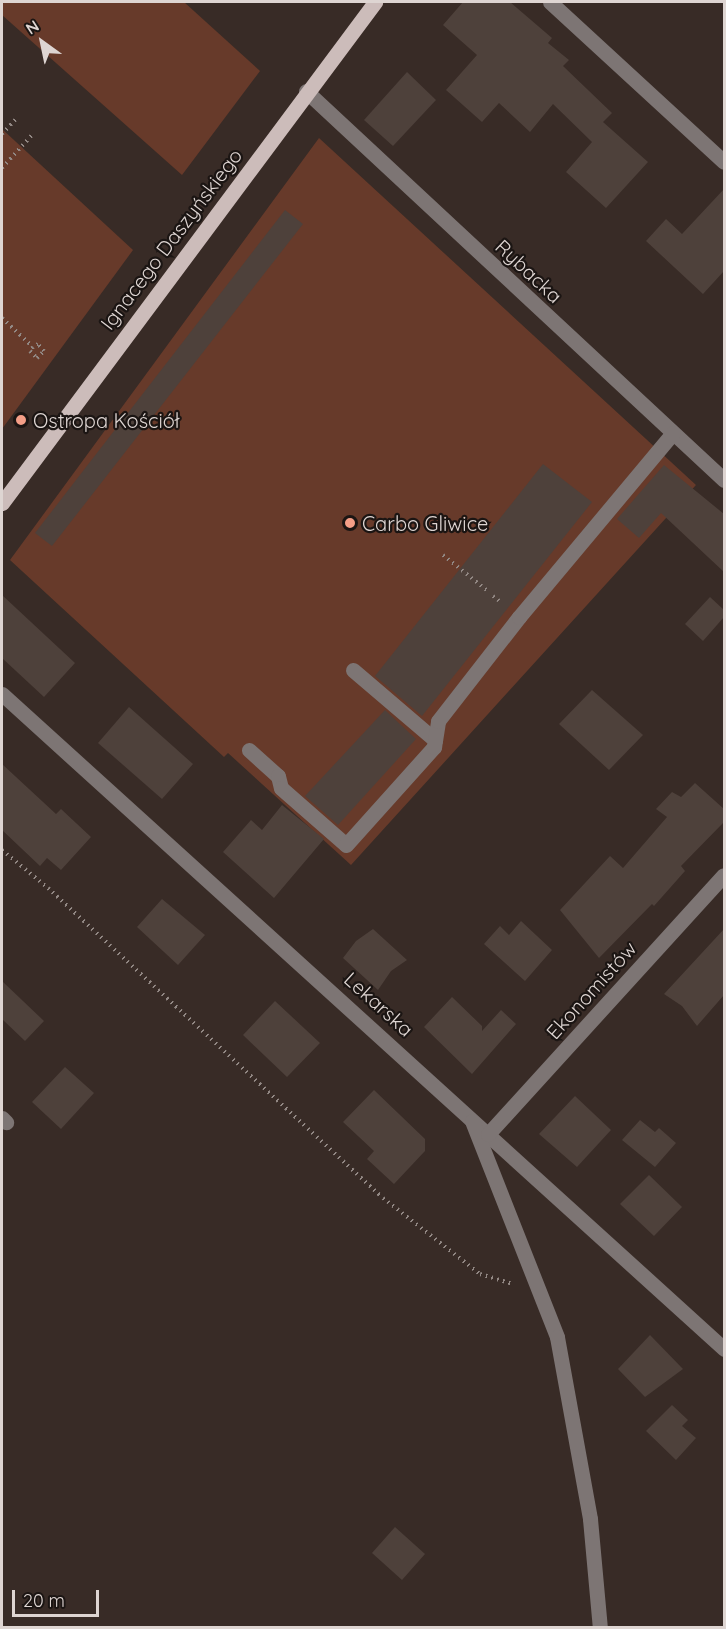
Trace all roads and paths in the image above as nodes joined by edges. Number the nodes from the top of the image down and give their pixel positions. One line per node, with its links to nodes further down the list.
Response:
1 (375, 2): 3 (main road, Ignacego Daszyńskiego)
2 (550, 2): 7 (street)
3 (306, 91): 11 (street, Rybacka); 13 (main road, Ignacego Daszyńskiego)
4 (16, 119): 5 (path)
5 (2, 134)
6 (32, 135): 8 (path)
7 (724, 162)
8 (2, 168)
9 (2, 318): 10 (path)
10 (33, 347)
11 (673, 433): 12 (street, Rybacka); 18 (street)
12 (724, 480)
13 (2, 503)
14 (443, 555): 15 (path)
15 (489, 592)
16 (354, 670): 18 (street)
17 (2, 694): 22 (street, Lekarska)
18 (435, 740): 19 (street)
19 (249, 750)
20 (2, 850): 24 (path)
21 (724, 875): 23 (street, Ekonomistów)
22 (469, 1116): 23 (street, Lekarska); 24 (street)
23 (488, 1134): 25 (street, Lekarska)
24 (540, 1293): 26 (street)
25 (724, 1349)
26 (600, 1628)

